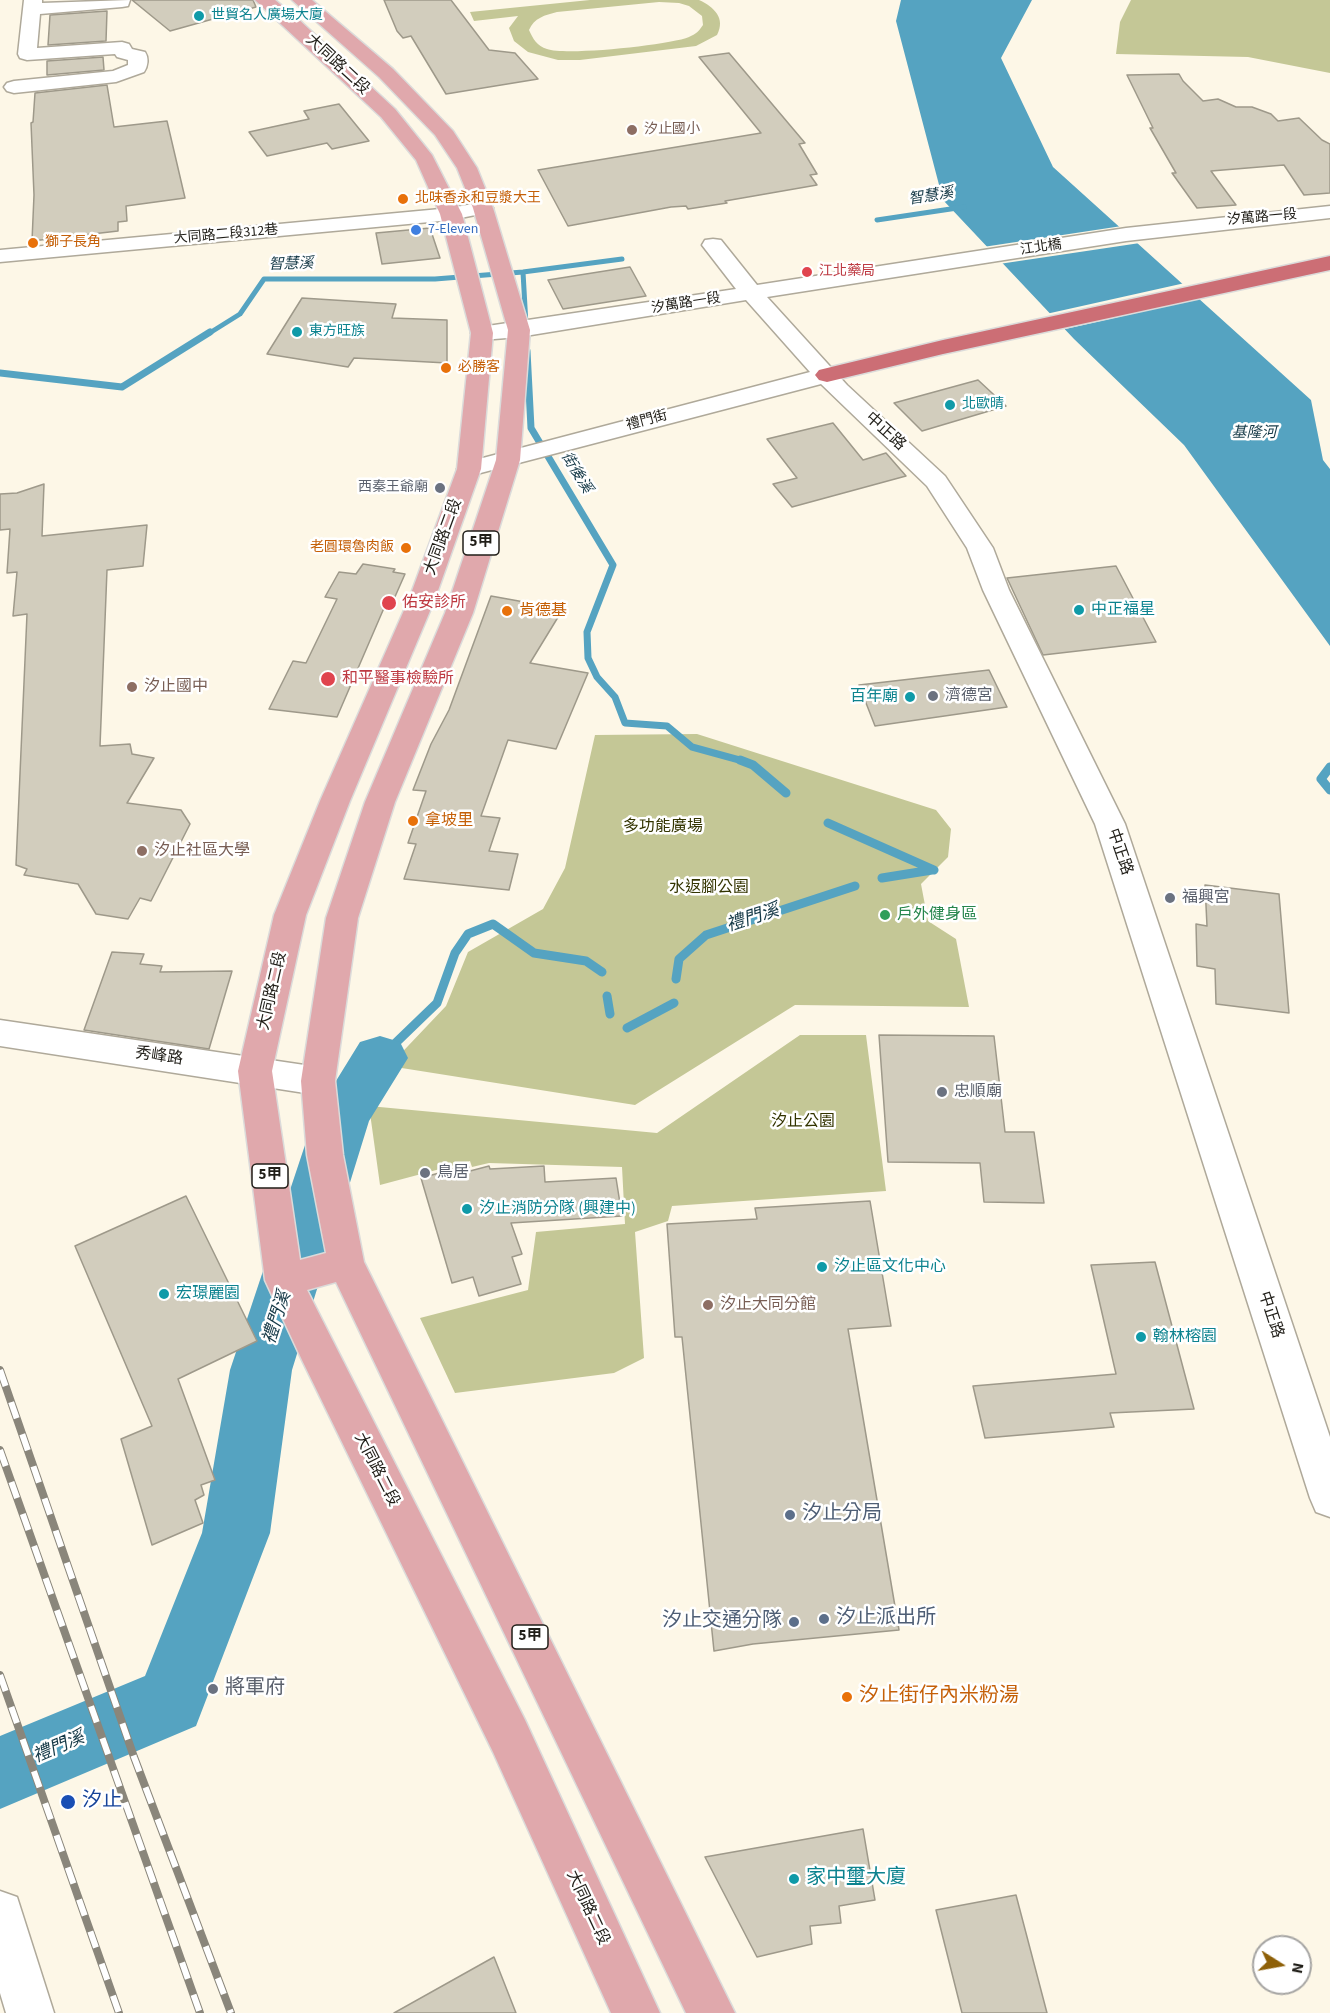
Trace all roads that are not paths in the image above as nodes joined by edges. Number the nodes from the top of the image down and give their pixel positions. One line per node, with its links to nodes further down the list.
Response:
1 (302, 1): 4 (main road); 7 (main road, 大同路二段 / 5甲)
2 (128, 2): 3 (street); 5 (street)
3 (32, 4): 5 (street)
4 (271, 6): 9 (main road, 大同路二段 / 5甲)
5 (122, 48): 6 (street)
6 (14, 87)
7 (483, 208): 9 (street, 大同路二段312巷); 16 (main road, 大同路二段 / 5甲)
8 (1330, 212): 10 (street, 汐萬路一段)
9 (451, 214): 12 (street, 大同路二段312巷); 17 (main road, 大同路二段 / 5甲)
10 (1193, 225): 14 (street, 江北橋)
11 (712, 245): 15 (street, 中正路)
12 (0, 256)
13 (1330, 262): 18 (highway)
14 (889, 271): 15 (street, 汐萬路一段)
15 (752, 294): 16 (street, 汐萬路一段); 18 (street, 中正路)
16 (523, 324): 17 (street, 汐萬路一段); 19 (main road, 大同路二段 / 5甲)
17 (482, 333): 20 (main road, 大同路二段 / 5甲)
18 (827, 375): 19 (street, 禮門街); 28 (street, 中正路)
19 (508, 460): 20 (street, 禮門街); 22 (main road, 大同路二段 / 5甲)
20 (469, 470): 21 (main road, 大同路二段 / 5甲)
21 (360, 741): 22 (main road); 24 (main road, 大同路二段 / 5甲)
22 (404, 747): 25 (main road, 大同路二段 / 5甲)
23 (0, 1033): 24 (street, 秀峰路)
24 (255, 1071): 25 (street, 秀峰路); 27 (main road, 大同路二段 / 5甲)
25 (318, 1080): 26 (main road, 大同路二段 / 5甲)
26 (346, 1263): 27 (main road); 32 (main road, 大同路二段 / 5甲)
27 (284, 1280): 31 (main road, 大同路二段 / 5甲)
28 (1330, 1498)
29 (3, 1925): 30 (street)
30 (30, 2013)
31 (636, 2013)
32 (711, 2013)

